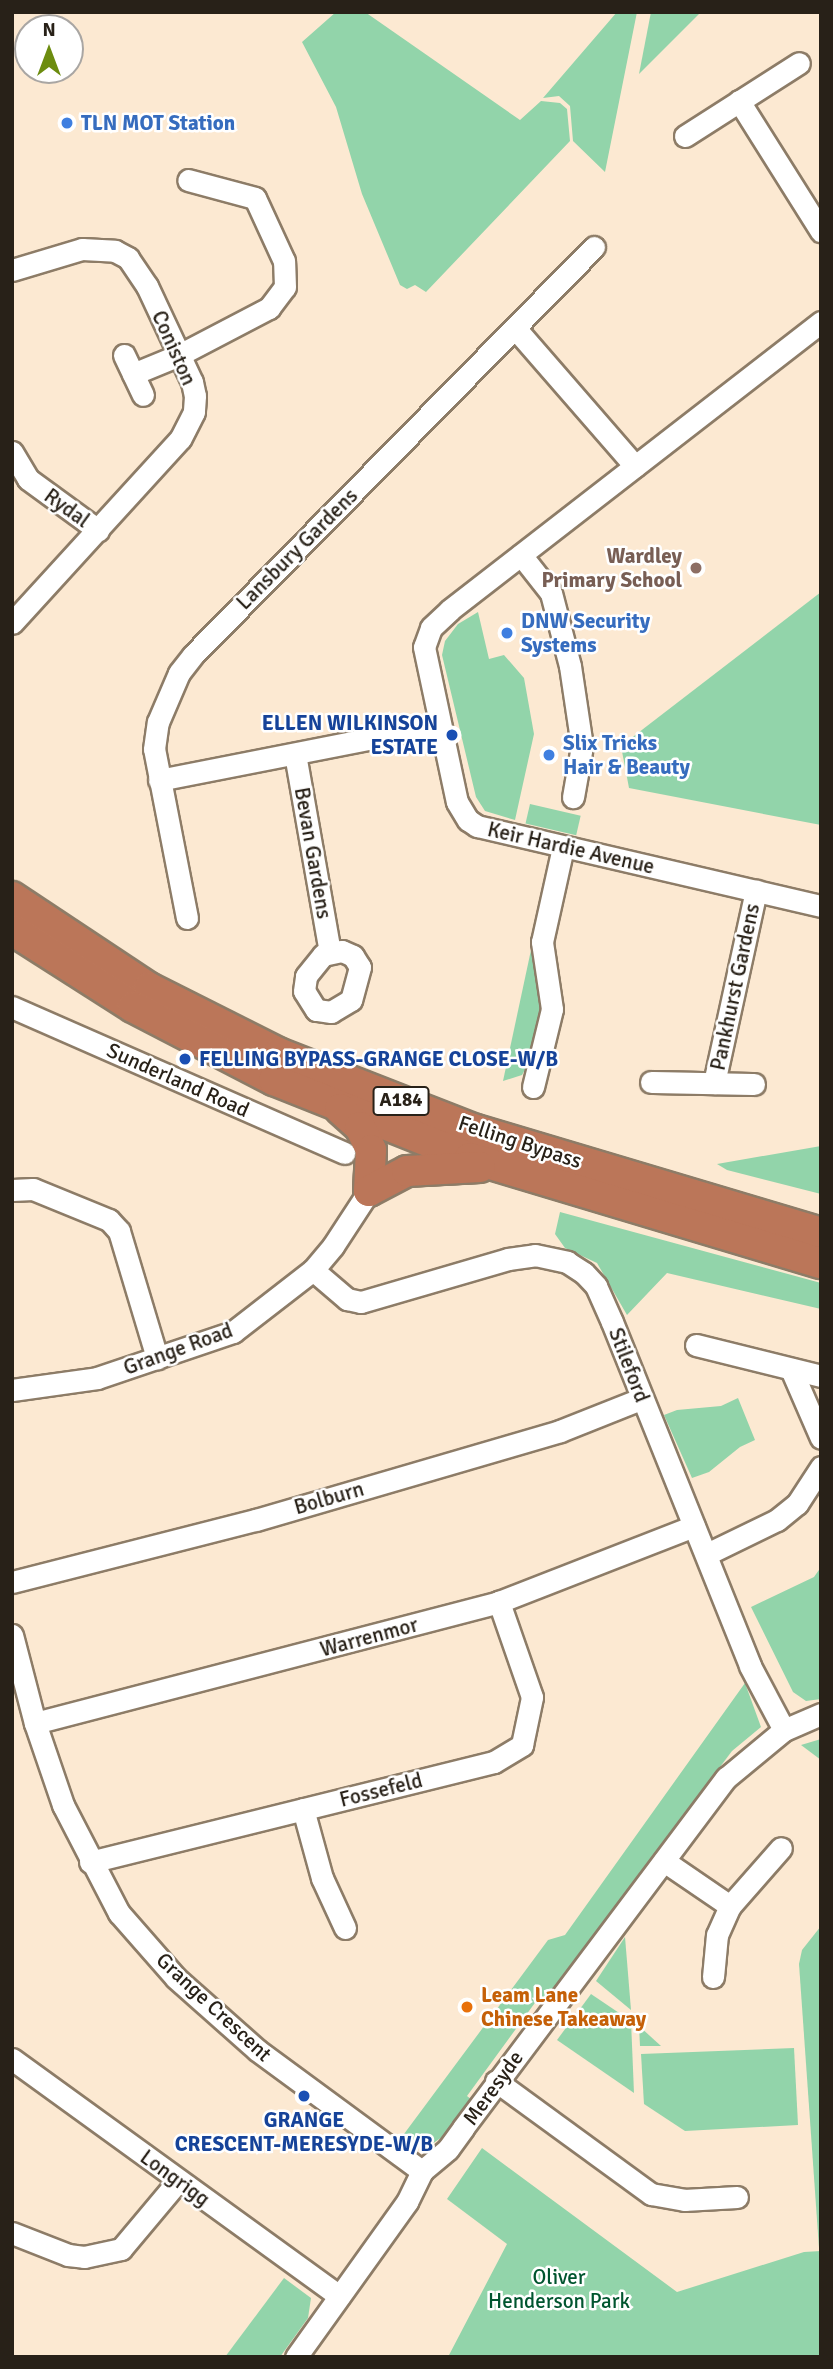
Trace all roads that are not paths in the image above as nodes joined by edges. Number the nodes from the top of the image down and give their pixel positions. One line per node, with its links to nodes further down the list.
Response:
1 (799, 63): 2 (street)
2 (739, 101): 3 (street); 5 (street)
3 (685, 136)
4 (188, 180): 10 (street)
5 (821, 231)
6 (594, 247): 9 (street, Lansbury Gardens)
7 (12, 270): 10 (street, Coniston)
8 (821, 322): 13 (street, Keir Hardie Avenue)
9 (515, 328): 13 (street); 19 (street, Lansbury Gardens)
10 (179, 355): 11 (street); 14 (street, Coniston)
11 (143, 395)
12 (12, 452): 14 (street, Rydal)
13 (635, 466): 15 (street, Keir Hardie Avenue)
14 (98, 530): 16 (street, Coniston)
15 (521, 555): 17 (street, Keir Hardie Avenue); 20 (street)
16 (12, 623)
17 (440, 725): 18 (street); 21 (street, Keir Hardie Avenue)
18 (295, 754): 19 (street); 27 (street, Bevan Gardens)
19 (159, 780): 25 (street, Lansbury Gardens)
20 (573, 797)
21 (563, 847): 22 (street, Keir Hardie Avenue); 32 (street)
22 (756, 891): 24 (street, Keir Hardie Avenue); 30 (street, Pankhurst Gardens)
23 (12, 897): 38 (highway, Felling Bypass / A184)
24 (821, 906)
25 (187, 918)
26 (12, 930): 33 (highway, Felling Bypass / A184)
27 (330, 952)
28 (12, 1007): 34 (street, Sunderland Road)
29 (651, 1082): 30 (street, Pankhurst Gardens)
30 (714, 1083): 31 (street, Pankhurst Gardens)
31 (754, 1084)
32 (533, 1087)
33 (335, 1104): 35 (highway, Felling Bypass / A184); 37 (highway)
34 (344, 1153)
35 (498, 1166): 37 (highway); 39 (highway, Felling Bypass / A184)
36 (12, 1190): 42 (street)
37 (369, 1191): 40 (street, Grange Road)
38 (821, 1233)
39 (821, 1263)
40 (313, 1270): 42 (street, Grange Road); 46 (street, Stileford)
41 (696, 1345): 43 (street)
42 (157, 1358): 45 (street, Grange Road)
43 (791, 1369): 44 (street); 47 (street)
44 (821, 1376)
45 (12, 1390)
46 (641, 1399): 49 (street, Stileford); 51 (street, Bolburn)
47 (821, 1438)
48 (821, 1467): 50 (street)
49 (694, 1526): 50 (street, Stileford); 52 (street, Warrenmor)
50 (707, 1554): 56 (street, Stileford)
51 (12, 1582)
52 (499, 1602): 55 (street, Warrenmor); 57 (street, Fossefeld)
53 (12, 1634): 55 (street, Grange Crescent)
54 (821, 1714): 56 (street, Meresyde)
55 (35, 1723): 60 (street, Grange Crescent)
56 (784, 1730): 59 (street, Meresyde)
57 (303, 1809): 60 (street, Fossefeld); 62 (street)
58 (780, 1848): 61 (street)
59 (664, 1860): 61 (street); 65 (street, Meresyde)
60 (90, 1862): 66 (street, Grange Crescent)
61 (730, 1906): 63 (street)
62 (345, 1928)
63 (713, 1977)
64 (12, 2059): 67 (street, Longrigg)
65 (496, 2081): 66 (street, Meresyde); 68 (street)
66 (422, 2171): 70 (street, Meresyde)
67 (178, 2180): 69 (street); 70 (street, Longrigg)
68 (737, 2197)
69 (12, 2233)
70 (339, 2296): 71 (street, Meresyde)
71 (296, 2357)

